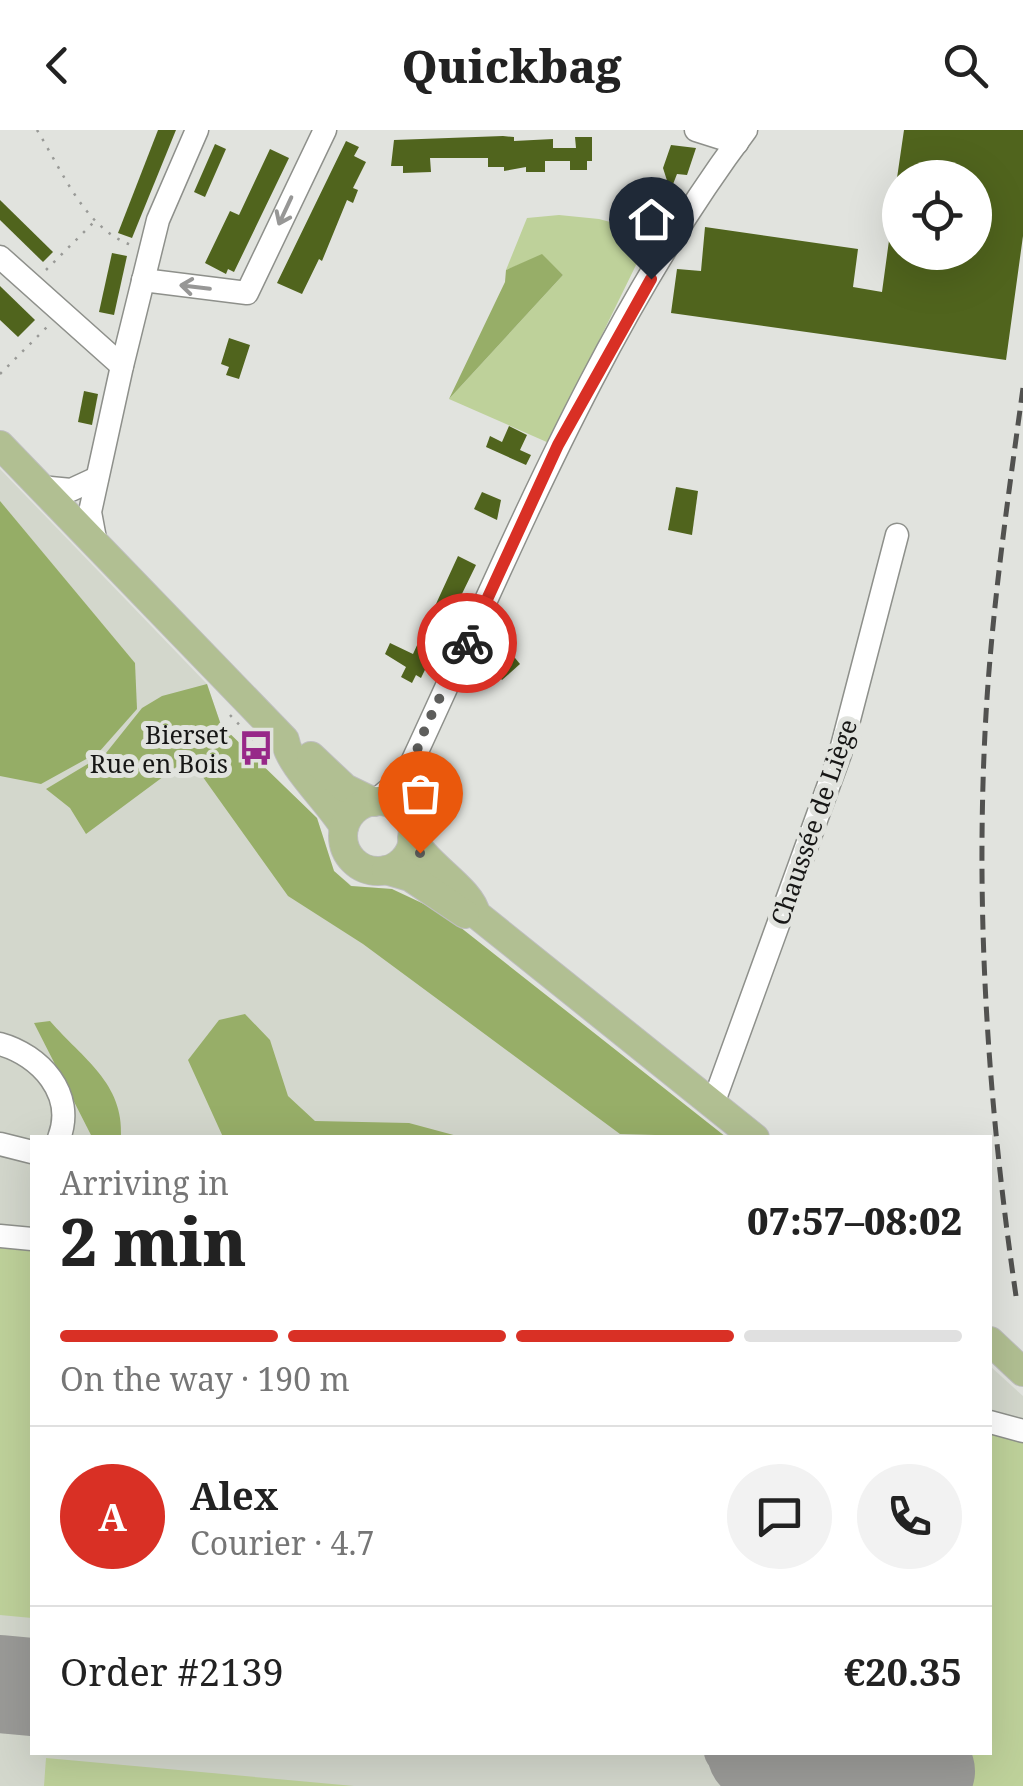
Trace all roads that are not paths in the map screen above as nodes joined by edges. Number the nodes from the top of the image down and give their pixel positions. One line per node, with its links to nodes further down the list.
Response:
1 (197, 130): 6 (street)
2 (325, 130): 6 (street, one-way to 6)
3 (696, 130): 4 (street)
4 (741, 136): 14 (street)
5 (0, 256): 7 (street)
6 (143, 280): 7 (street)
7 (122, 366): 9 (street)
8 (0, 445): 10 (main road)
9 (97, 478): 10 (street); 12 (street)
10 (40, 487): 12 (main road)
11 (897, 536): 21 (street, Chaussée de Liège)
12 (96, 544): 13 (main road)
13 (286, 740): 15 (main road); 16 (main road)
14 (406, 774): 15 (street); 17 (street)
15 (374, 802): 16 (main road); 17 (main road)
16 (344, 827): 18 (main road)
17 (411, 830): 18 (main road); 19 (main road)
18 (386, 870): 19 (main road)
19 (476, 914): 21 (main road)
20 (0, 1044): 22 (street)
21 (713, 1104): 23 (main road)
22 (59, 1135)
23 (751, 1135)
24 (0, 1144): 25 (street)
25 (30, 1152)
26 (0, 1236): 27 (street)
27 (30, 1240)
28 (992, 1343): 29 (main road)
29 (1023, 1372)
30 (992, 1423): 31 (street)
31 (1023, 1431)

